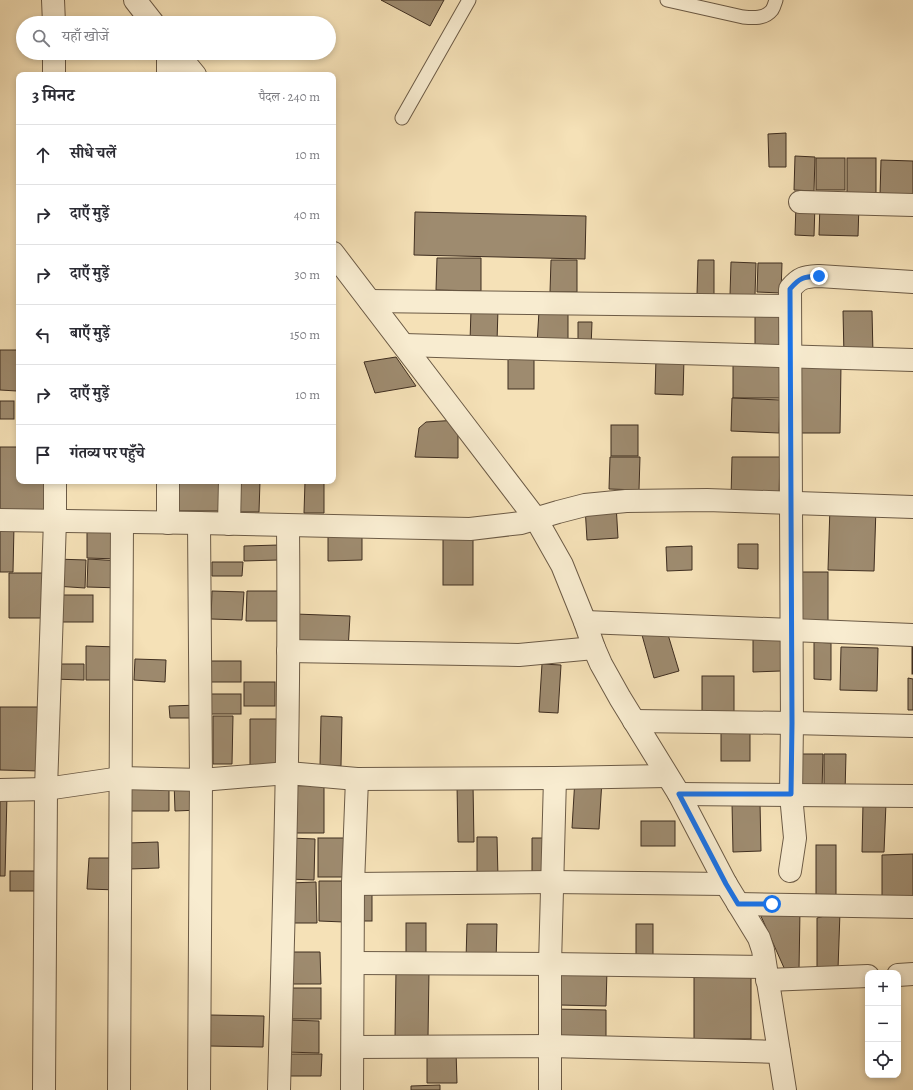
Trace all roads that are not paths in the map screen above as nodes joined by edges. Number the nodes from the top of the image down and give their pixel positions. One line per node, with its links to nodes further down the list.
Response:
1 (53, 0): 6 (street)
2 (135, 0): 7 (street)
3 (469, 0): 14 (lane)
4 (667, 0): 5 (lane)
5 (776, 0)
6 (54, 16)
7 (148, 16)
8 (54, 60): 11 (street)
9 (168, 60): 12 (street)
10 (183, 60): 13 (street)
11 (54, 72)
12 (168, 72)
13 (193, 72)
14 (402, 118)
15 (800, 202): 16 (street)
16 (913, 205)
17 (336, 257): 19 (street)
18 (913, 282): 20 (street)
19 (370, 301): 20 (street); 21 (street)
20 (790, 306): 22 (street)
21 (404, 345): 22 (street); 29 (street)
22 (790, 356): 23 (street); 27 (street)
23 (913, 360)
24 (55, 484): 31 (street)
25 (168, 484): 33 (street)
26 (230, 484): 35 (street)
27 (791, 503): 28 (street); 29 (street); 38 (street)
28 (913, 507)
29 (536, 519): 36 (street); 37 (street)
30 (0, 520): 31 (street)
31 (55, 520): 32 (street); 51 (street)
32 (122, 522): 33 (street); 47 (street)
33 (168, 523): 34 (street)
34 (199, 523): 35 (street); 50 (street)
35 (229, 524): 36 (street)
36 (288, 526): 41 (street)
37 (585, 622): 38 (street); 40 (street)
38 (791, 630): 39 (street); 43 (street)
39 (913, 635)
40 (594, 648): 41 (street); 42 (street)
41 (288, 651): 45 (street)
42 (634, 721): 43 (street); 46 (street)
43 (792, 723): 44 (street); 54 (street)
44 (913, 726)
45 (288, 773): 49 (street); 50 (street); 74 (street)
46 (667, 776): 48 (street); 53 (street)
47 (121, 778): 50 (street); 51 (street); 72 (street)
48 (555, 778): 49 (street); 57 (street)
49 (357, 779): 58 (street)
50 (201, 780): 73 (street)
51 (46, 789): 52 (street); 71 (street)
52 (0, 790)
53 (679, 794): 54 (street); 59 (street)
54 (791, 794): 55 (street); 56 (street)
55 (913, 796)
56 (790, 871)
57 (552, 882): 58 (street); 59 (street); 63 (street)
58 (353, 884): 62 (street)
59 (726, 884): 60 (street)
60 (738, 904): 61 (street); 64 (street)
61 (913, 907)
62 (353, 963): 63 (street); 69 (street)
63 (550, 964): 64 (street); 68 (street)
64 (766, 973): 67 (street); 70 (street)
65 (913, 974): 66 (street)
66 (901, 975)
67 (865, 976)
68 (550, 1046): 69 (street); 70 (street); 76 (street)
69 (353, 1047): 75 (street)
70 (779, 1052): 77 (street)
71 (44, 1090)
72 (119, 1090)
73 (200, 1090)
74 (279, 1090)
75 (352, 1090)
76 (550, 1090)
77 (785, 1090)

